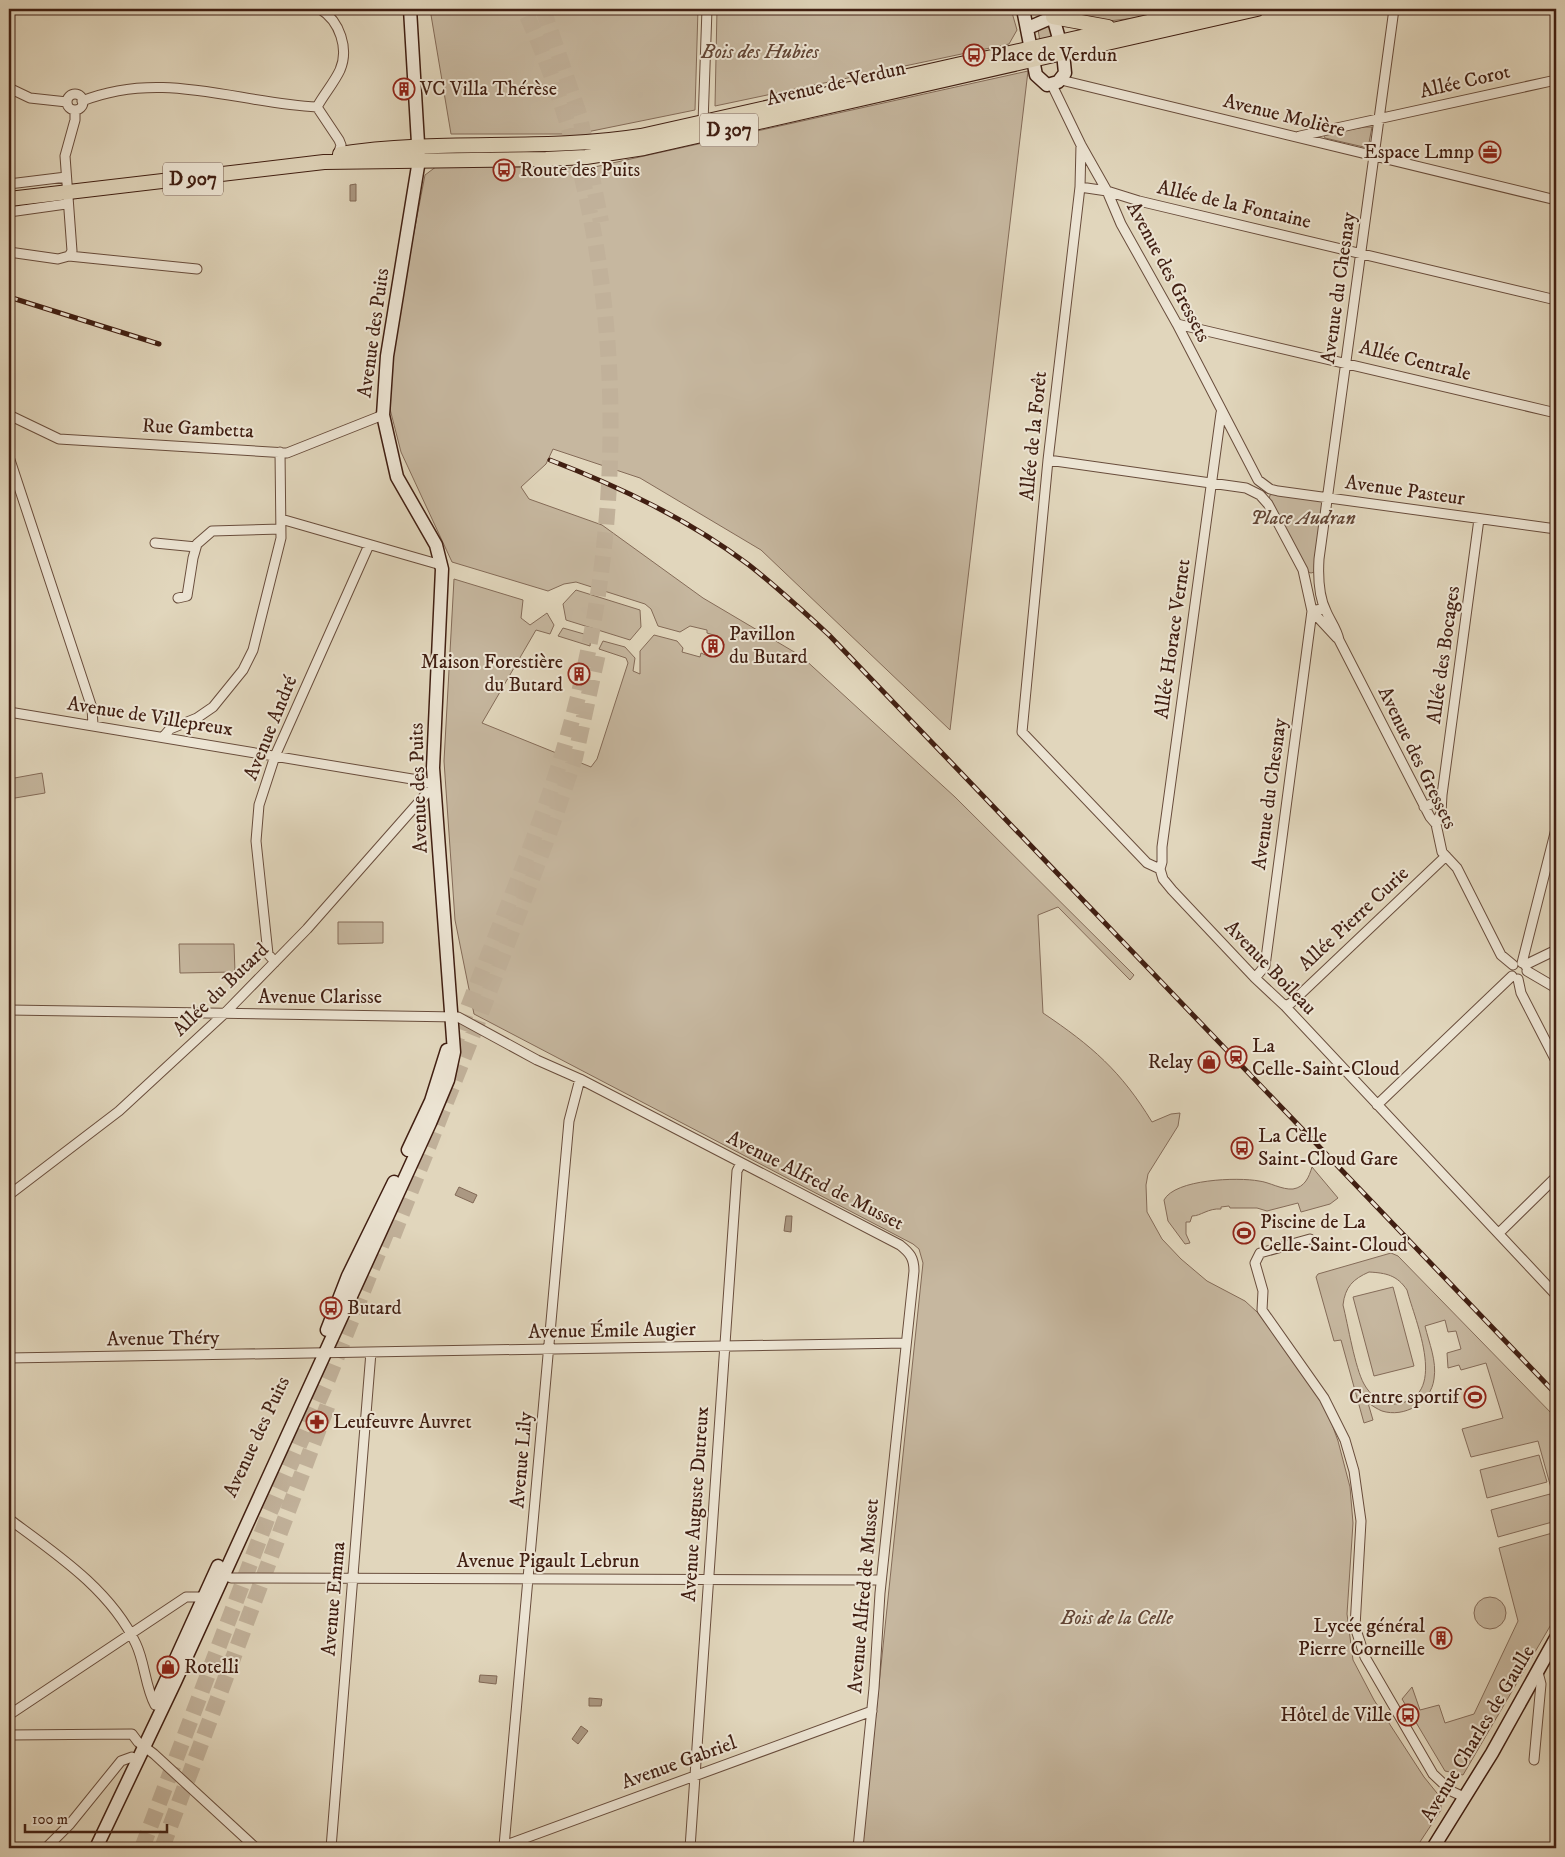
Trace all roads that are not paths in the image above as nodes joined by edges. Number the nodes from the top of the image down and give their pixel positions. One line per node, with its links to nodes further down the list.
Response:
1 (320, 9): 18 (street)
2 (410, 9): 24 (street, Avenue des Puits)
3 (707, 9): 21 (street)
4 (1023, 9): 9 (street)
5 (1206, 9): 10 (main road, Avenue de Verdun / D 307)
6 (1257, 9): 11 (main road, Avenue de Verdun / D 307)
7 (1394, 9): 20 (street, Avenue du Chesnay)
8 (1049, 11): 9 (street); 10 (main road); 11 (street)
9 (1028, 28): 12 (street)
10 (1121, 28): 11 (main road, Avenue de Verdun / D 307)
11 (1062, 48): 12 (main road, Avenue de Verdun / D 307); 14 (street)
12 (1032, 54): 14 (street); 21 (main road, Avenue de Verdun / D 307); 24 (main road, Avenue de Verdun / D 307)
13 (1556, 80): 20 (street, Allée Corot)
14 (1057, 83): 22 (street, Avenue Molière); 23 (street, Avenue des Gressets)
15 (9, 88): 17 (street)
16 (82, 101): 17 (street); 18 (street); 19 (street)
17 (67, 102): 19 (street)
18 (317, 106): 25 (street)
19 (75, 110): 28 (street)
20 (1381, 119): 22 (street, Allée Corot); 26 (street, Avenue du Chesnay)
21 (703, 124): 24 (main road, Avenue de Verdun / D 307)
22 (1298, 137): 26 (street, Avenue Molière)
23 (1080, 145): 30 (street, Allée de la Forêt); 31 (street, Avenue des Gressets)
24 (419, 154): 25 (main road, D 907); 27 (main road, D 907); 46 (street, Avenue des Puits)
25 (338, 155): 27 (main road, D 907)
26 (1374, 157): 34 (street, Avenue Molière); 37 (street, Avenue du Chesnay)
27 (324, 162): 32 (main road, D 907)
28 (66, 177): 29 (street); 32 (street)
29 (9, 184)
30 (1080, 187): 31 (street, Allée de la Fontaine); 49 (street, Allée de la Forêt)
31 (1107, 191): 37 (street, Allée de la Fontaine); 41 (street, Avenue des Gressets)
32 (65, 196): 33 (main road, D 907); 35 (street); 38 (street)
33 (9, 199)
34 (1556, 200)
35 (9, 212)
36 (9, 252): 38 (street)
37 (1362, 252): 40 (street, Allée de la Fontaine); 42 (street, Avenue du Chesnay)
38 (69, 256): 39 (street)
39 (197, 269)
40 (1556, 300)
41 (1178, 324): 42 (street, Allée Centrale); 43 (street, Avenue des Gressets)
42 (1346, 362): 44 (street, Allée Centrale); 52 (street, Avenue du Chesnay)
43 (1221, 413): 50 (street, Avenue des Gressets); 51 (street, Allée Horace Vernet)
44 (1556, 413)
45 (9, 415): 47 (street, Rue Gambetta)
46 (383, 415): 47 (street, Rue Gambetta); 60 (street, Avenue des Puits)
47 (280, 452): 53 (street)
48 (9, 457): 69 (street)
49 (1048, 460): 51 (street); 70 (street, Allée de la Forêt)
50 (1254, 475): 52 (street, Avenue Pasteur)
51 (1212, 483): 61 (street); 79 (street, Allée Horace Vernet)
52 (1329, 498): 54 (street, Avenue Pasteur); 62 (street, Avenue du Chesnay)
53 (281, 518): 55 (street); 58 (street)
54 (1480, 519): 56 (street, Avenue Pasteur); 74 (street, Allée des Bocages)
55 (281, 529): 59 (street); 71 (street)
56 (1556, 529)
57 (154, 543): 59 (street)
58 (369, 545): 60 (street); 72 (street, Avenue André)
59 (196, 547): 63 (street)
60 (441, 565): 73 (street, Avenue des Puits)
61 (1303, 570): 62 (street); 66 (street)
62 (1318, 571): 64 (street, Avenue du Chesnay)
63 (178, 598)
64 (1322, 598): 65 (street, Avenue des Gressets)
65 (1324, 608): 66 (street); 67 (street, Avenue des Gressets)
66 (1312, 611): 67 (street, Avenue des Gressets); 83 (street, Avenue du Chesnay)
67 (1339, 640): 75 (street, Avenue des Gressets)
68 (9, 712): 69 (street, Avenue de Villepreux)
69 (93, 725): 71 (street, Avenue de Villepreux)
70 (1022, 732): 79 (street, Avenue Boileau)
71 (164, 736): 72 (street, Avenue de Villepreux)
72 (275, 756): 73 (street, Avenue de Villepreux); 81 (street, Avenue André)
73 (434, 785): 81 (street, Allée du Butard); 89 (street, Avenue des Puits)
74 (1442, 795): 75 (street); 76 (street, Allée des Bocages)
75 (1424, 807): 76 (street, Avenue des Gressets)
76 (1436, 824): 78 (street, Avenue des Gressets)
77 (1556, 829): 82 (street)
78 (1446, 856): 82 (street, Avenue des Gressets); 86 (street, Allée Pierre Curie)
79 (1160, 869): 83 (street, Avenue Boileau)
80 (1556, 950): 82 (street)
81 (275, 962): 88 (street, Allée du Butard)
82 (1521, 966): 84 (street); 84 (street); 85 (street, Avenue des Gressets)
83 (1255, 978): 86 (street, Avenue Boileau)
84 (1515, 978): 90 (street); 92 (street)
85 (1556, 988)
86 (1285, 1006): 92 (street, Avenue Boileau)
87 (9, 1010): 88 (street, Avenue Clarisse)
88 (224, 1014): 89 (street, Avenue Clarisse); 95 (street, Allée du Butard)
89 (452, 1016): 91 (street, Avenue Alfred de Musset); 102 (street, Avenue des Puits)
90 (1556, 1061)
91 (580, 1079): 93 (street, Avenue Alfred de Musset); 101 (street, Avenue Lily)
92 (1377, 1105): 96 (street, Avenue Boileau)
93 (741, 1163): 99 (street, Avenue Alfred de Musset); 100 (street, Avenue Auguste Dutreux)
94 (1556, 1178): 96 (street)
95 (9, 1194)
96 (1498, 1233): 98 (street, Avenue Boileau)
97 (1310, 1239): 124 (street)
98 (1556, 1295)
99 (906, 1344): 100 (street, Avenue Émile Augier); 110 (street, Avenue Alfred de Musset)
100 (725, 1346): 101 (street, Avenue Émile Augier); 109 (street, Avenue Auguste Dutreux)
101 (550, 1350): 103 (street, Avenue Émile Augier); 108 (street, Avenue Lily)
102 (322, 1352): 103 (street, Avenue Émile Augier); 104 (street, Avenue Théry); 106 (street, Avenue des Puits)
103 (371, 1352): 107 (street, Avenue Emma)
104 (9, 1358)
105 (9, 1519): 112 (street)
106 (220, 1573): 107 (street, Avenue Pigault Lebrun); 111 (street, Avenue des Puits); 114 (street, Avenue des Puits)
107 (353, 1578): 108 (street, Avenue Pigault Lebrun); 130 (street, Avenue Emma)
108 (529, 1579): 109 (street, Avenue Pigault Lebrun); 125 (street, Avenue Lily)
109 (708, 1579): 110 (street, Avenue Pigault Lebrun); 123 (street, Avenue Auguste Dutreux)
110 (882, 1580): 117 (street, Avenue Alfred de Musset)
111 (203, 1597): 112 (street); 114 (street, Avenue des Puits)
112 (131, 1634): 116 (street); 118 (street)
113 (1556, 1638): 115 (street, Avenue Charles de Gaulle)
114 (182, 1656): 116 (street, Avenue des Puits); 120 (street, Avenue des Puits)
115 (1538, 1672): 122 (street); 124 (street, Avenue Charles de Gaulle)
116 (155, 1705): 120 (street, Avenue des Puits)
117 (872, 1711): 123 (street, Avenue Gabriel); 132 (street, Avenue Alfred de Musset)
118 (9, 1715)
119 (9, 1735): 120 (street)
120 (141, 1745): 121 (street, Avenue des Puits); 128 (street, Avenue des Puits); 129 (street)
121 (132, 1757): 126 (street); 127 (street, Avenue des Puits)
122 (1534, 1760)
123 (695, 1776): 125 (street, Avenue Gabriel); 131 (street, Avenue Auguste Dutreux)
124 (1464, 1797): 133 (street, Avenue Charles de Gaulle)
125 (501, 1847)
126 (46, 1848)
127 (88, 1848)
128 (96, 1848)
129 (256, 1848)
130 (331, 1848)
131 (690, 1848)
132 (858, 1848)
133 (1433, 1848)

